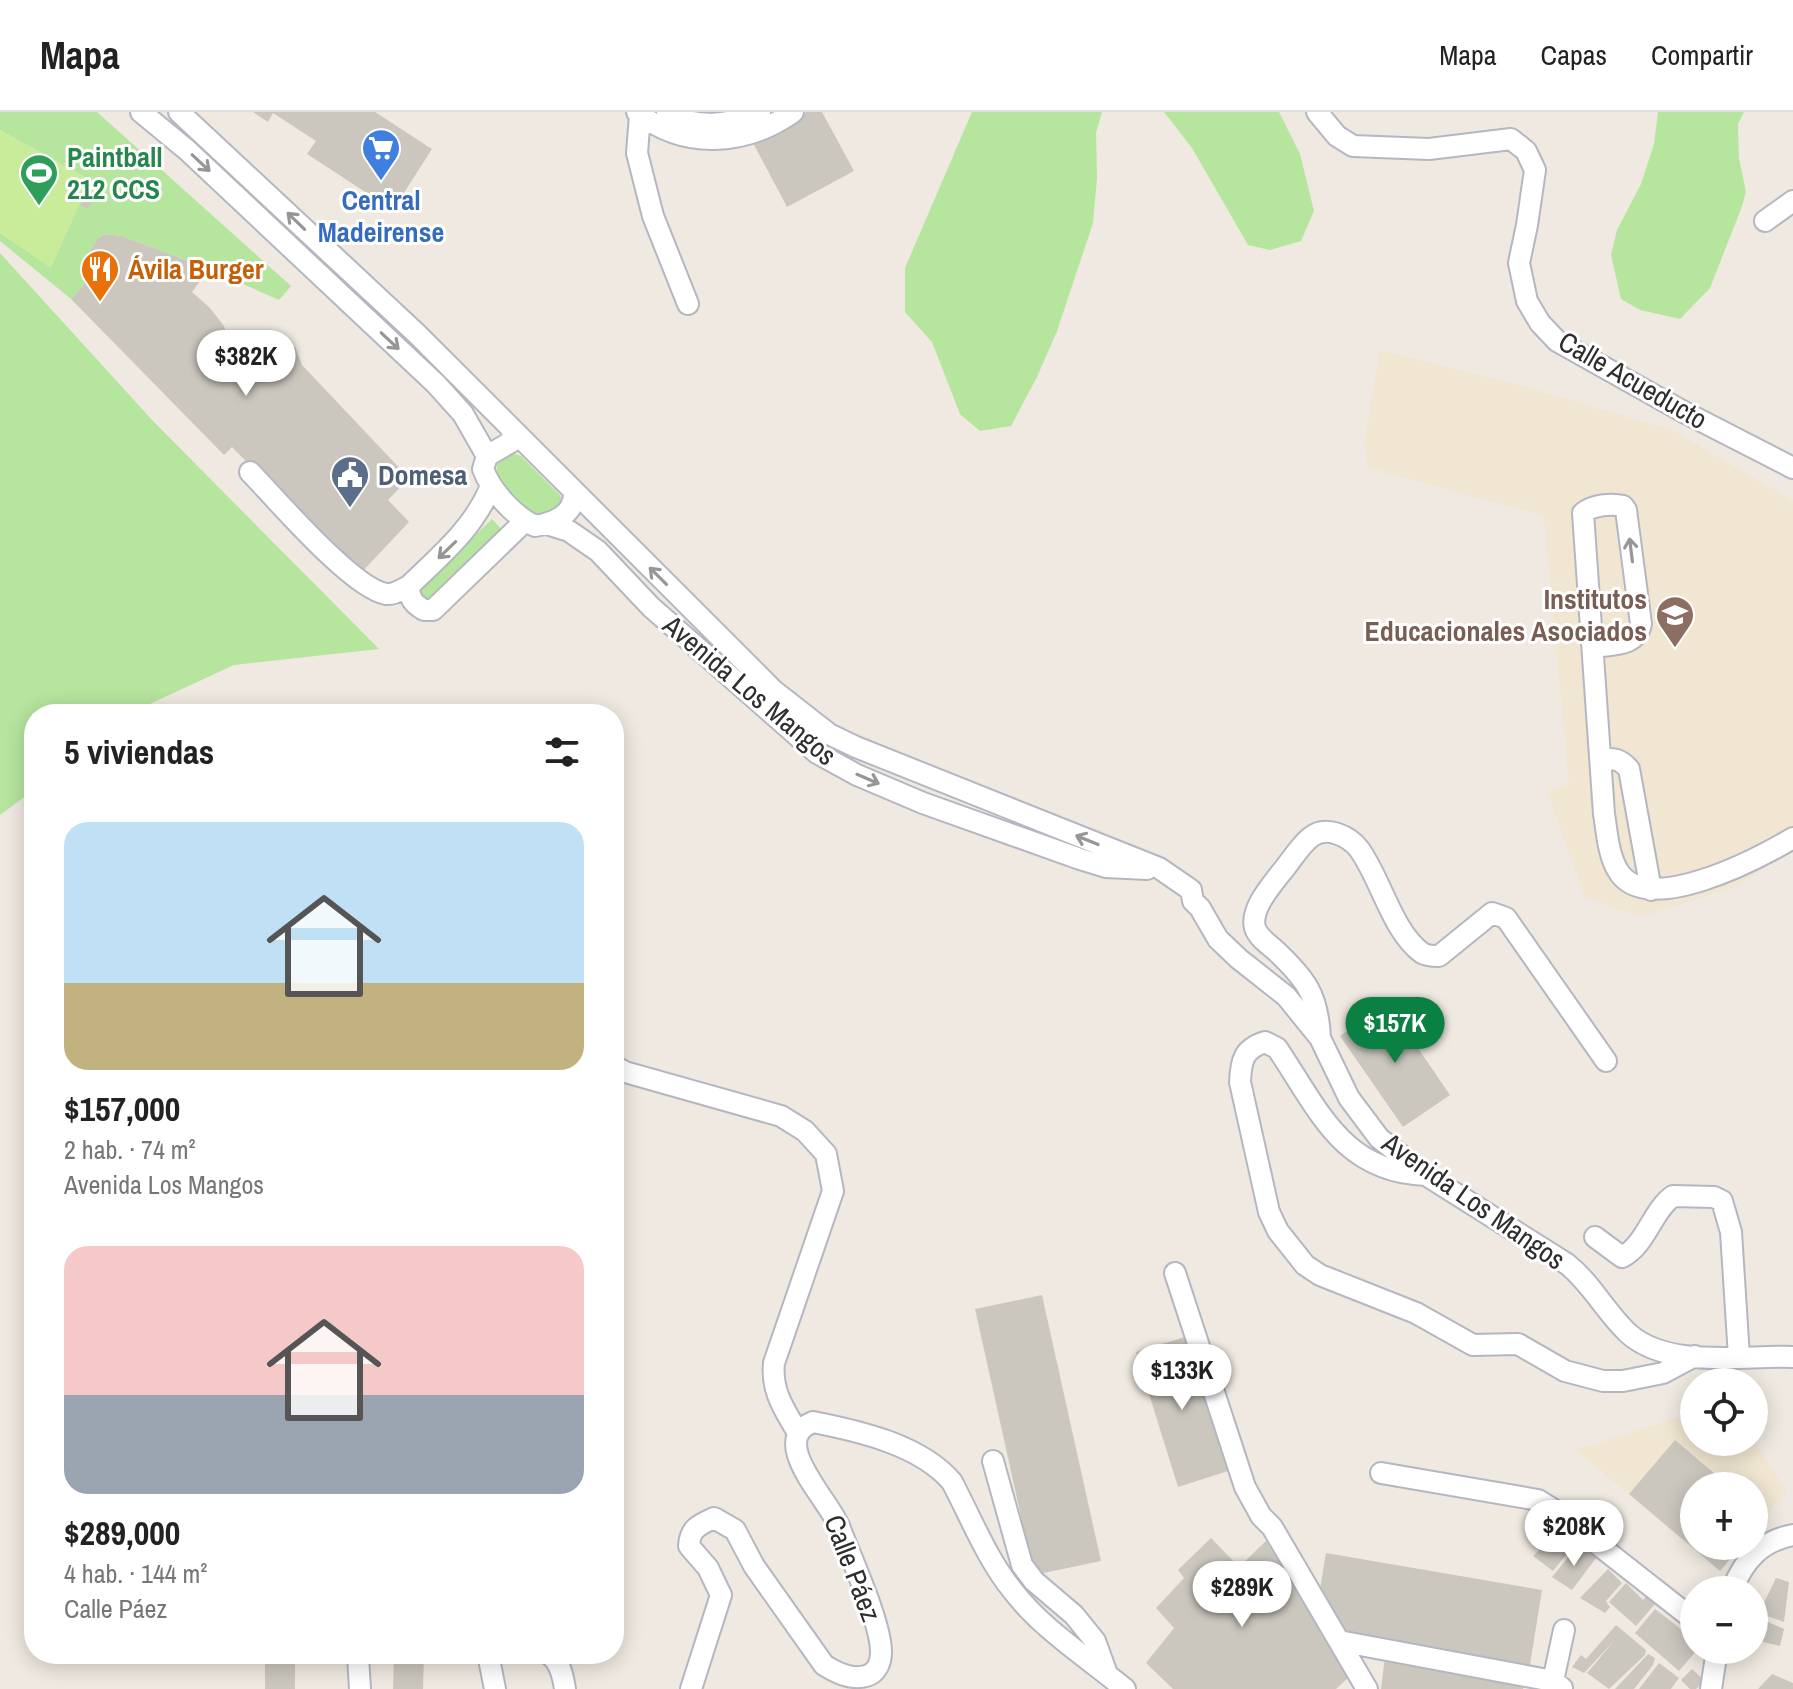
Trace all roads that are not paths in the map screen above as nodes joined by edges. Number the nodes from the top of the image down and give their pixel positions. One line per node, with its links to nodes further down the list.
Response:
1 (141, 112): 12 (street, one-way to 12)
2 (179, 112): 11 (street, Avenida Los Mangos, one-way to 2)
3 (667, 112): 4 (street)
4 (760, 112)
5 (793, 112): 7 (street)
6 (1317, 112): 13 (street, Calle Acueducto)
7 (639, 113): 10 (street)
8 (1793, 201): 9 (street)
9 (1765, 221)
10 (688, 304)
11 (513, 431): 12 (street); 16 (street, Avenida Los Mangos)
12 (487, 456): 15 (street)
13 (1793, 468)
14 (250, 472): 19 (street)
15 (491, 486): 17 (street); 19 (street, one-way to 19)
16 (574, 493): 18 (street); 23 (street, Avenida Los Mangos, one-way to 16)
17 (525, 521): 18 (street, Avenida Los Mangos); 19 (street)
18 (547, 524): 23 (street, Avenida Los Mangos, one-way to 23)
19 (409, 586)
20 (1593, 647): 20 (street, one-way to 20); 21 (street)
21 (1601, 759): 24 (street); 24 (street)
22 (1793, 838): 24 (street)
23 (1159, 868): 25 (street, Avenida Los Mangos)
24 (1644, 888)
25 (1320, 1038): 26 (street); 28 (street, Avenida Los Mangos)
26 (1606, 1061)
27 (624, 1071): 34 (street)
28 (1426, 1175): 31 (street, Avenida Los Mangos); 31 (street)
29 (1595, 1237): 32 (street)
30 (1175, 1273): 41 (street)
31 (1695, 1356): 32 (street, Avenida Los Mangos)
32 (1739, 1357): 33 (street, Avenida Los Mangos)
33 (1793, 1357)
34 (798, 1433): 46 (street); 51 (street, Calle Páez)
35 (993, 1461): 46 (street)
36 (1381, 1473): 39 (street)
37 (1793, 1535): 38 (street)
38 (1737, 1576)
39 (1680, 1609)
40 (1564, 1630): 47 (street)
41 (1339, 1641): 47 (street); 53 (street)
42 (358, 1664): 48 (street)
43 (490, 1664): 49 (street)
44 (558, 1664): 50 (street)
45 (1715, 1664): 54 (street)
46 (1107, 1674): 52 (street)
47 (1558, 1685)
48 (360, 1689)
49 (495, 1689)
50 (565, 1689)
51 (691, 1689)
52 (1125, 1689)
53 (1367, 1689)
54 (1711, 1689)

